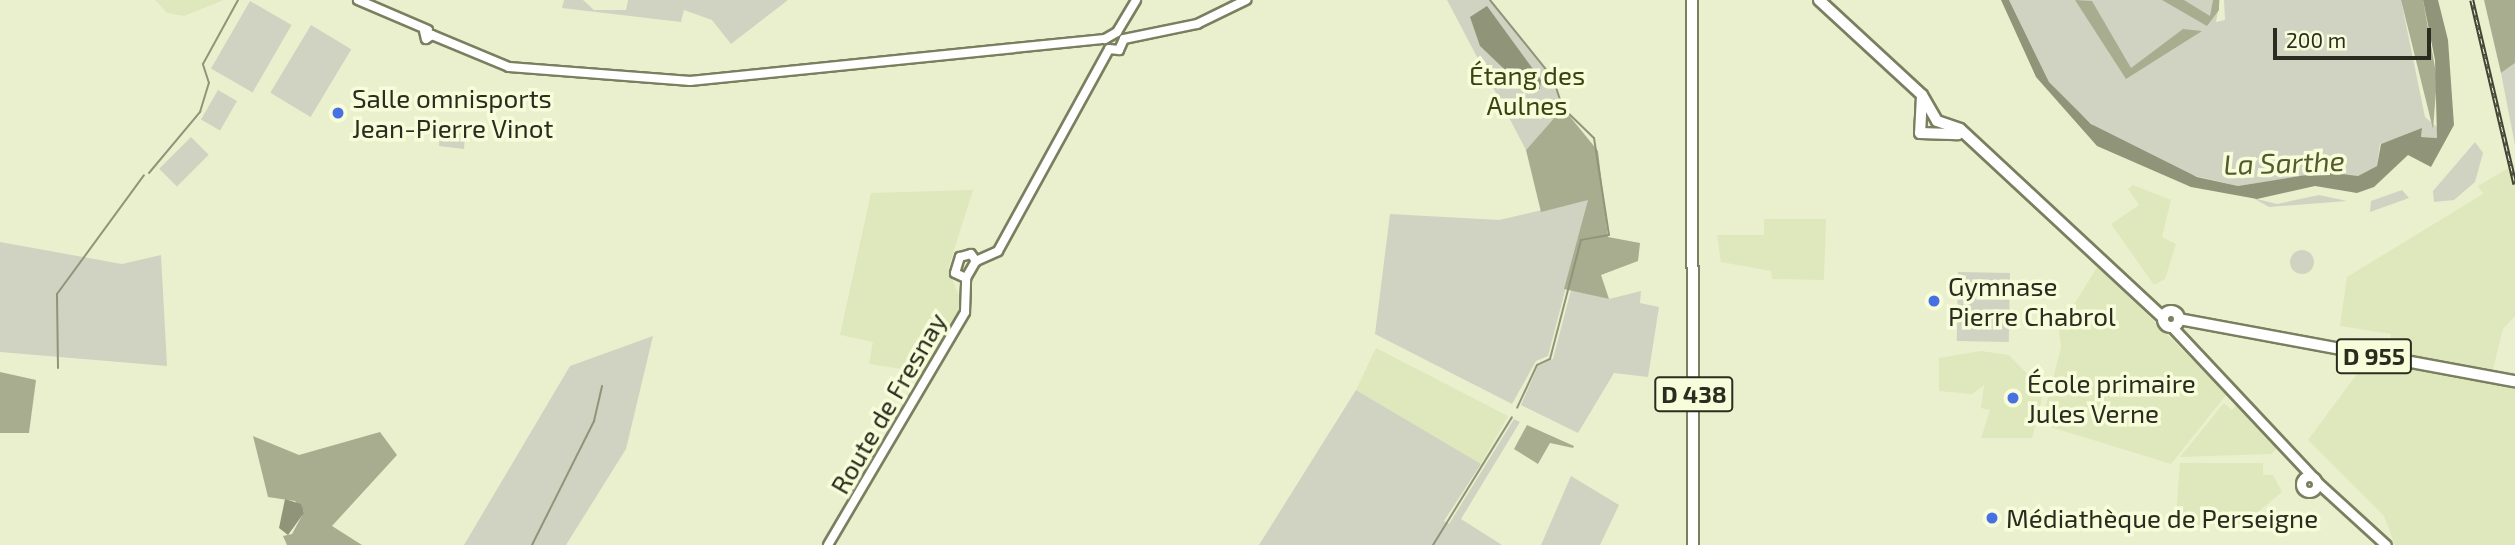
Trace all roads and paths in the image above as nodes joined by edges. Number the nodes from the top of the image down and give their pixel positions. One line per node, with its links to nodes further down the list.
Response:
1 (358, 0): 7 (street)
2 (1136, 0): 6 (street)
3 (1246, 0): 8 (street)
4 (1694, 0): 15 (main road, D 438)
5 (1819, 0): 12 (main road)
6 (1117, 32): 7 (street); 8 (street)
7 (1105, 39): 9 (street)
8 (1124, 39): 9 (street)
9 (1109, 49): 10 (street)
10 (976, 261): 11 (street); 11 (street, Route de Fresnay)
11 (966, 278): 14 (street, Route de Fresnay)
12 (2176, 323): 13 (main road, D 955); 16 (main road)
13 (2515, 381)
14 (828, 545)
15 (1693, 545)
16 (2386, 545)

